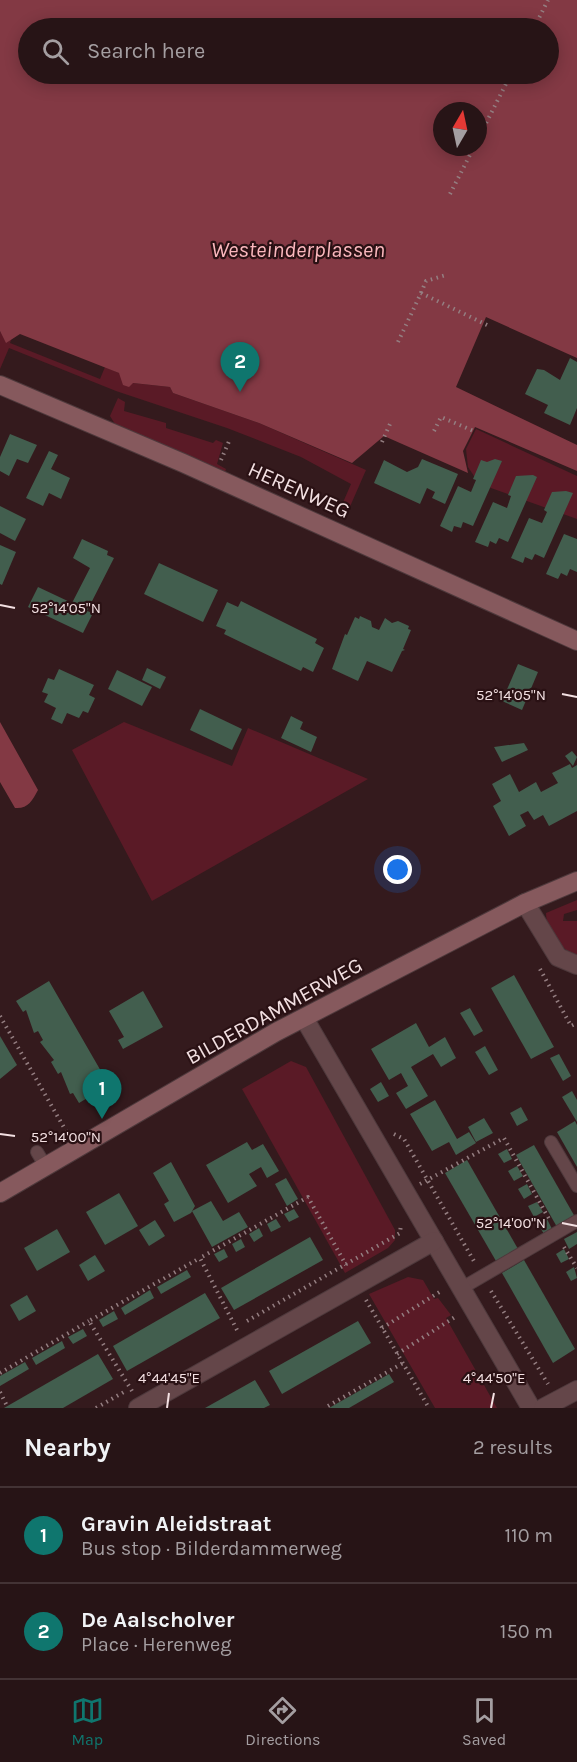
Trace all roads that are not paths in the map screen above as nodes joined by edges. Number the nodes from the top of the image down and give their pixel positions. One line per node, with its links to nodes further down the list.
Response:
1 (0, 385): 2 (street, HERENWEG)
2 (577, 641)
3 (577, 880): 4 (street, BILDERDAMMERWEG)
4 (525, 903): 5 (street); 6 (street, BILDERDAMMERWEG)
5 (577, 965)
6 (304, 1018): 9 (street, BILDERDAMMERWEG); 11 (street)
7 (551, 1142): 8 (lane)
8 (577, 1186)
9 (0, 1193)
10 (577, 1221): 12 (lane)
11 (434, 1241): 12 (street); 14 (street)
12 (459, 1285): 15 (street)
13 (577, 1390): 16 (street)
14 (139, 1407)
15 (531, 1408)
16 (543, 1408)

